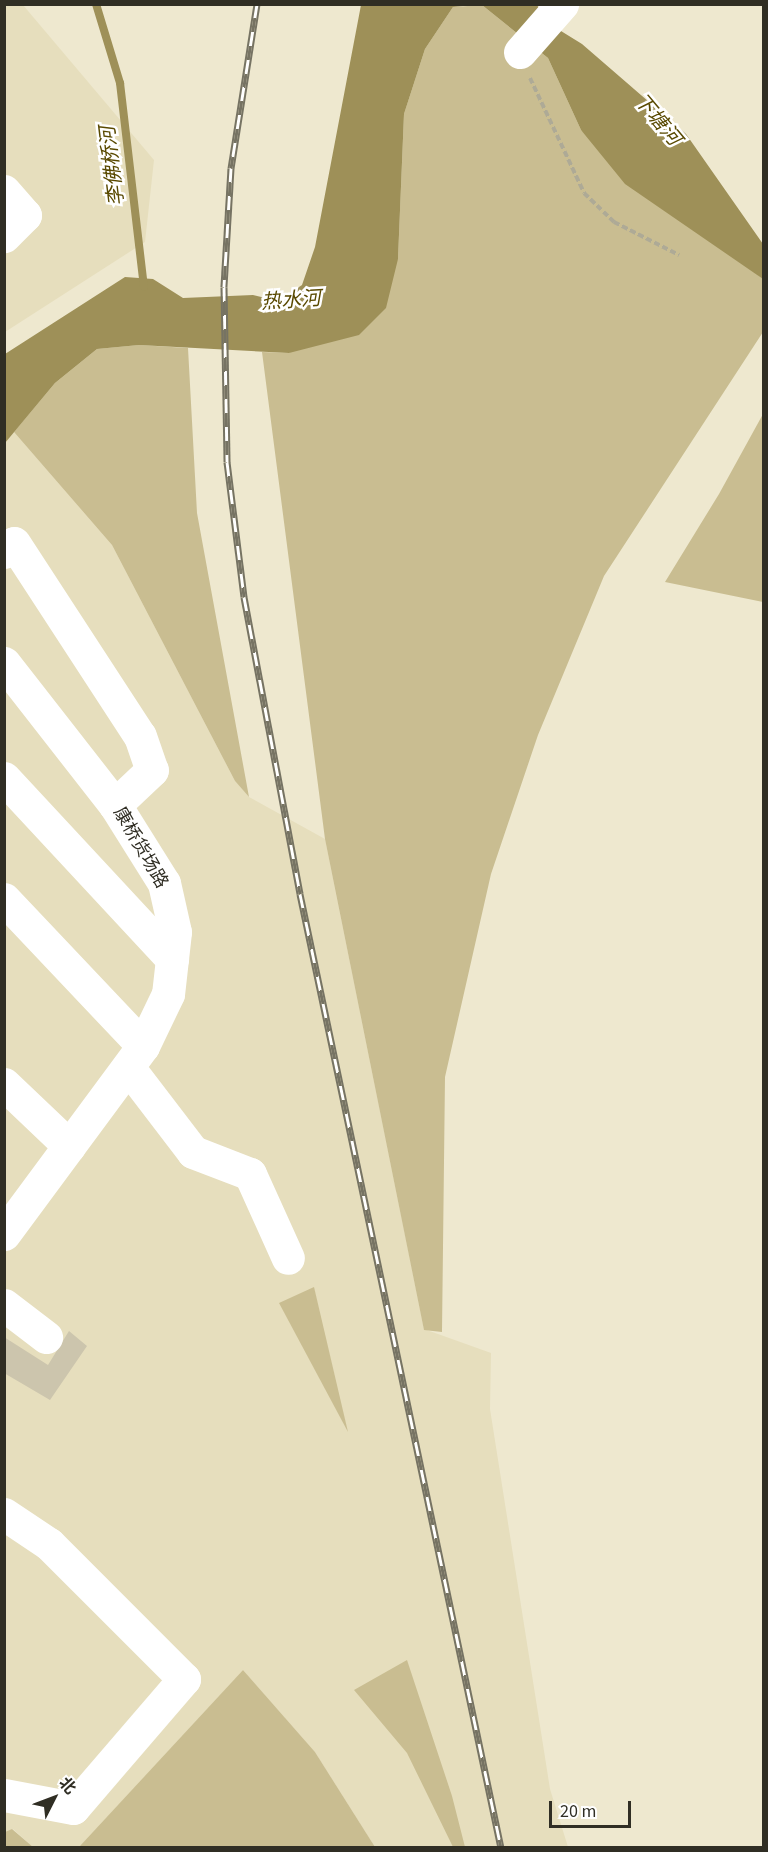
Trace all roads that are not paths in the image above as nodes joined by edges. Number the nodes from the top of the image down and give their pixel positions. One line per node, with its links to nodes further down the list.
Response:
1 (560, 7): 2 (street)
2 (520, 52)
3 (4, 191): 4 (street)
4 (4, 236)
5 (4, 552): 8 (street)
6 (4, 663): 8 (street, 康桥货场路)
7 (4, 778): 10 (street)
8 (115, 805): 10 (street, 康桥货场路)
9 (4, 899): 11 (street)
10 (172, 959): 11 (street, 康桥货场路)
11 (135, 1057): 13 (street, 康桥货场路); 15 (street)
12 (4, 1084): 13 (street)
13 (69, 1146): 14 (street, 康桥货场路)
14 (4, 1234)
15 (288, 1258)
16 (4, 1305): 17 (street)
17 (46, 1337)
18 (4, 1514): 19 (street)
19 (6, 1797)

